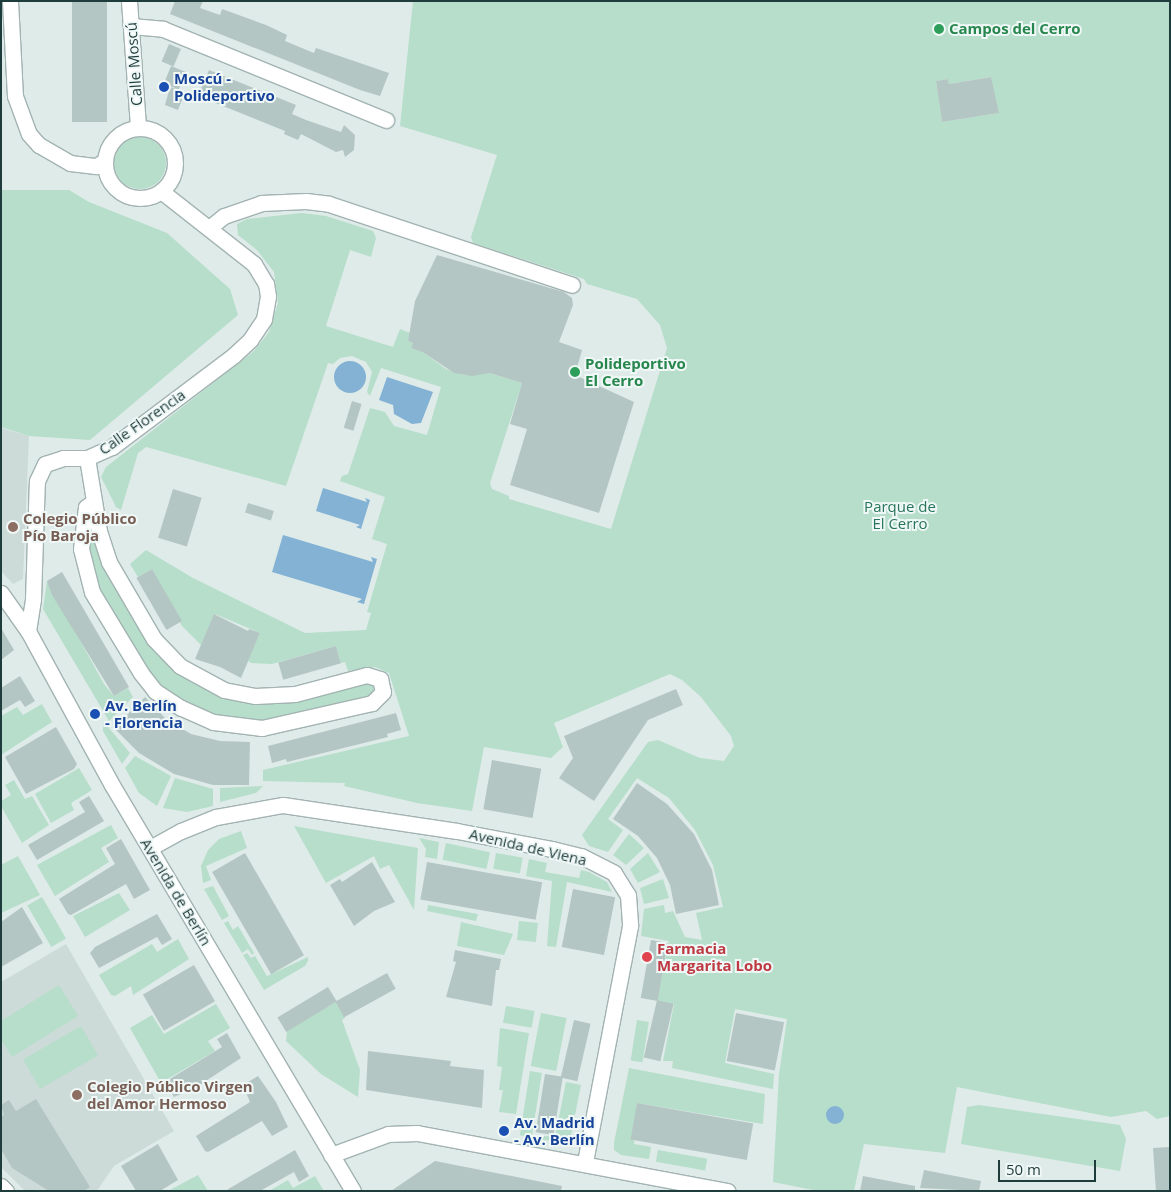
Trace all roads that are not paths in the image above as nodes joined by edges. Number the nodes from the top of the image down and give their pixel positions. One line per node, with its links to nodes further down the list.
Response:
1 (10, 1): 6 (street)
2 (129, 1): 3 (street, Calle Moscú)
3 (131, 26): 4 (street); 5 (street, Calle Moscú)
4 (386, 120)
5 (138, 128): 6 (street); 7 (street)
6 (105, 161): 7 (street)
7 (161, 191): 8 (street, Calle Florencia)
8 (209, 228): 9 (street); 10 (street, Calle Florencia)
9 (572, 285)
10 (86, 458): 11 (street); 13 (street, Calle Florencia)
11 (93, 502): 11 (street)
12 (1, 593): 13 (street, Avenida de Berlín)
13 (28, 631): 14 (street, Avenida de Berlín)
14 (150, 848): 15 (street, Avenida de Berlín); 16 (street, Avenida de Viena)
15 (331, 1155): 16 (street); 19 (street, Avenida de Berlín)
16 (585, 1163): 20 (street)
17 (1, 1186): 18 (street)
18 (6, 1191)
19 (353, 1191)
20 (728, 1191)

